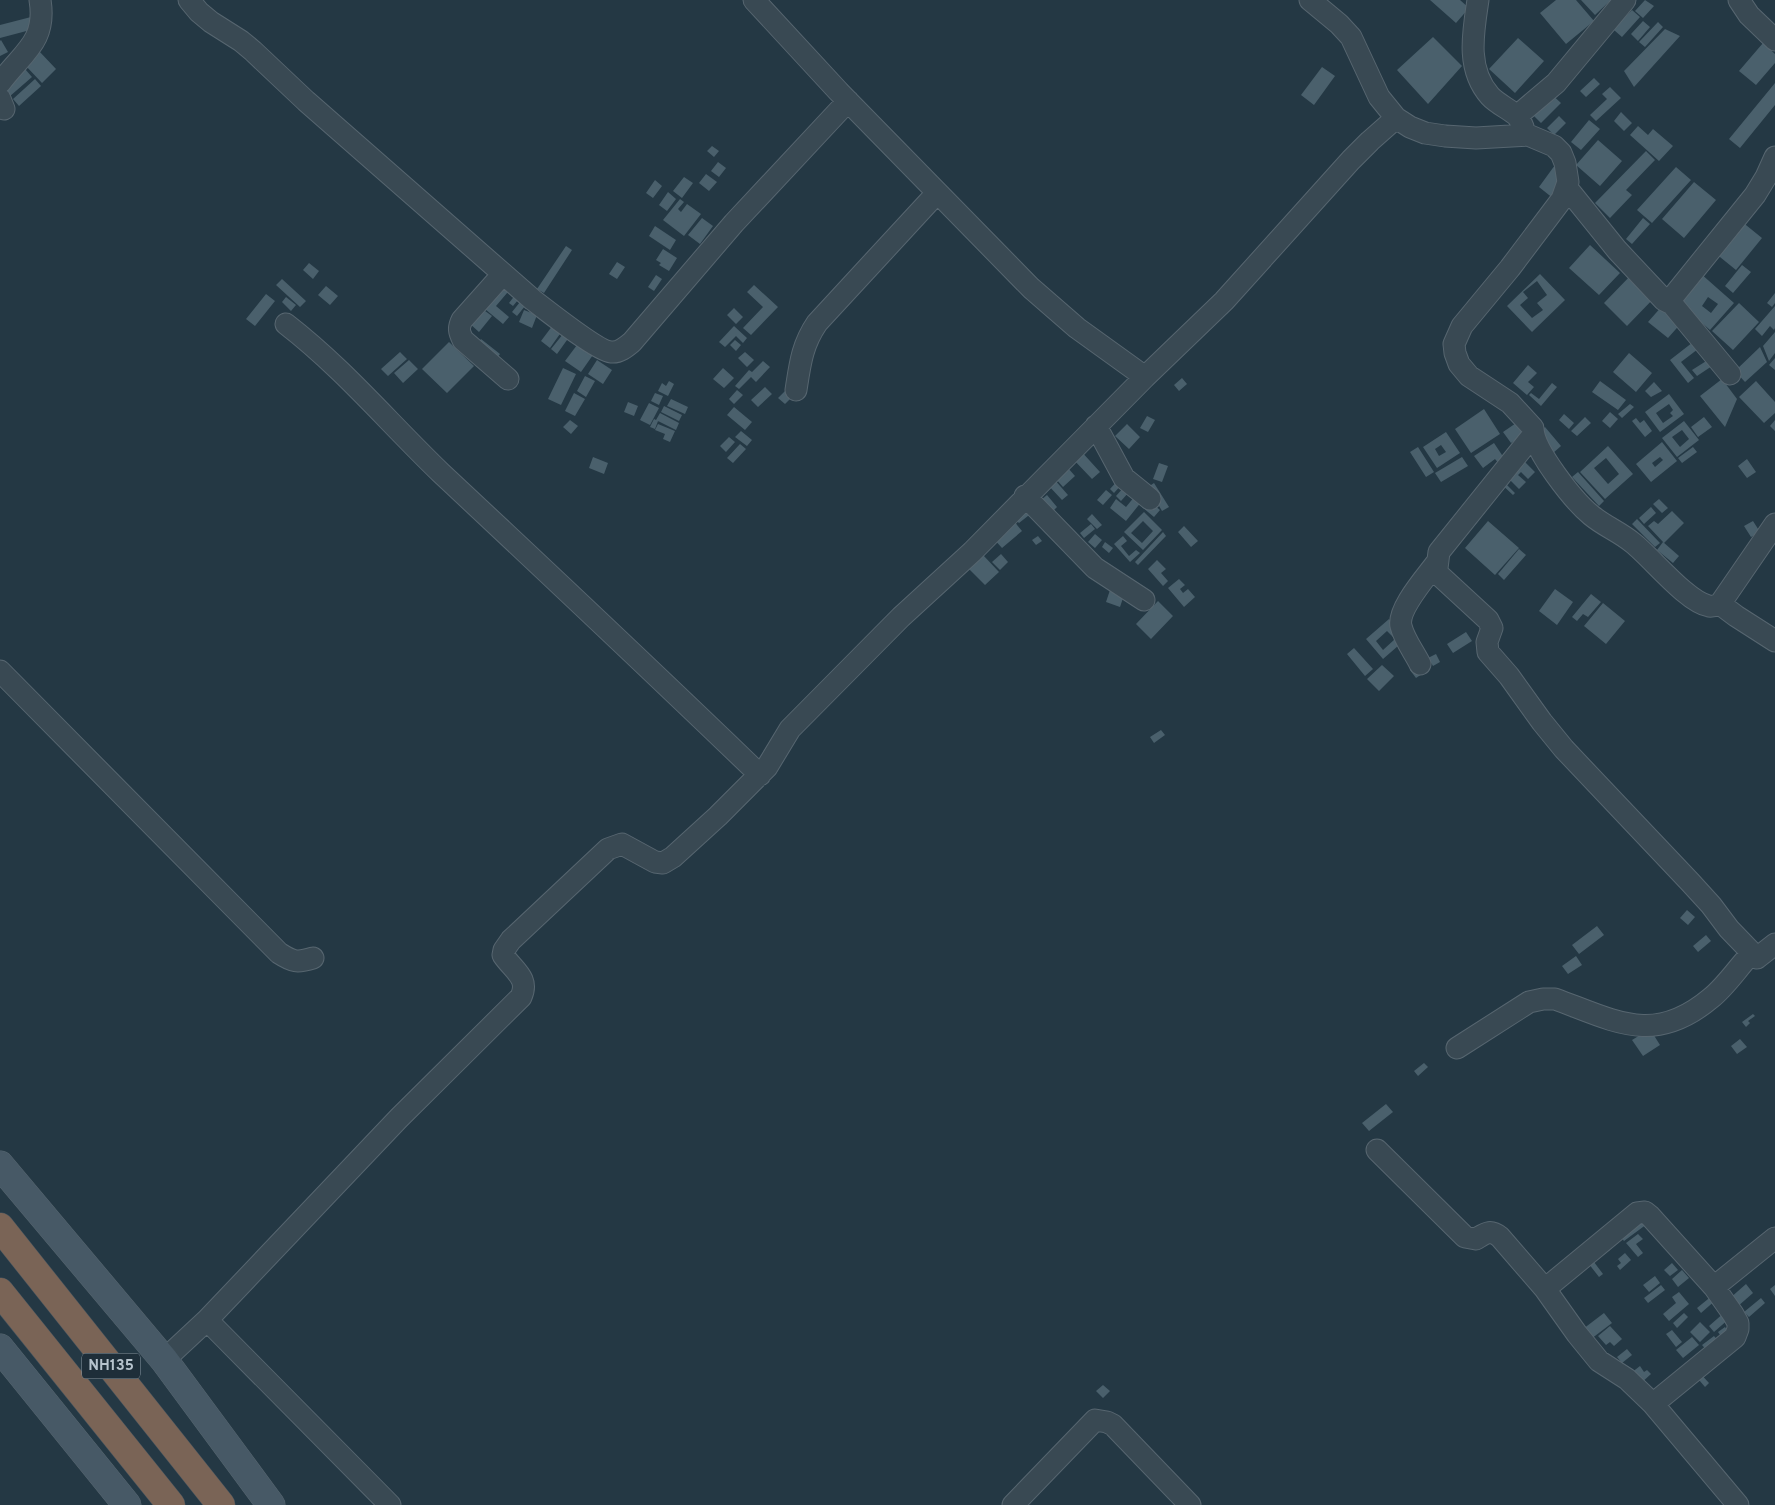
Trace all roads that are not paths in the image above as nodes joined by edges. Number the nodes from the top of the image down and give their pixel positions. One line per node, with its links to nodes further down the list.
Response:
1 (40, 0): 9 (street)
2 (189, 0): 17 (street)
3 (754, 0): 10 (street)
4 (1310, 0): 12 (street)
5 (1478, 0): 11 (street)
6 (1625, 0): 11 (street)
7 (1738, 0): 8 (street)
8 (1775, 40)
9 (0, 82)
10 (848, 101): 16 (street); 17 (street)
11 (1517, 116): 13 (street)
12 (1396, 118): 13 (street); 21 (street)
13 (1528, 135): 15 (street)
14 (1775, 157): 18 (street)
15 (1567, 188): 18 (street); 25 (street)
16 (937, 193): 21 (street); 23 (street)
17 (503, 274): 22 (street)
18 (1672, 304): 20 (street)
19 (286, 324): 35 (street)
20 (1730, 374)
21 (1145, 377): 24 (street)
22 (508, 379)
23 (796, 390)
24 (1096, 426): 26 (street); 27 (street)
25 (1533, 435): 29 (street); 31 (street)
26 (1025, 496): 30 (street); 35 (street)
27 (1150, 499)
28 (1775, 524): 31 (street)
29 (1437, 562): 33 (street); 38 (street)
30 (1144, 600)
31 (1720, 604): 32 (street)
32 (1775, 641)
33 (1420, 664)
34 (0, 672): 37 (street)
35 (760, 775): 47 (street)
36 (1775, 944): 38 (street)
37 (313, 958)
38 (1760, 958): 39 (street)
39 (1457, 1048)
40 (1377, 1150): 45 (street)
41 (0, 1165): 49 (street)
42 (0, 1227): 53 (highway, NH135)
43 (1775, 1238): 44 (street)
44 (1714, 1287): 45 (street); 50 (street)
45 (1546, 1289): 50 (street)
46 (0, 1292): 52 (highway, NH135)
47 (207, 1320): 49 (street); 55 (street)
48 (0, 1348): 51 (street)
49 (164, 1360): 54 (street)
50 (1653, 1404): 58 (street)
51 (127, 1505)
52 (170, 1505)
53 (221, 1505)
54 (271, 1505)
55 (390, 1505)
56 (1013, 1505): 57 (street)
57 (1190, 1505)
58 (1738, 1505)

